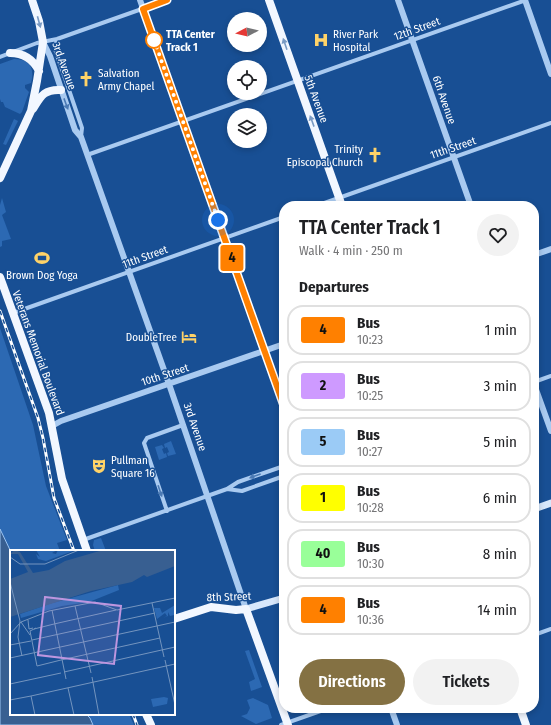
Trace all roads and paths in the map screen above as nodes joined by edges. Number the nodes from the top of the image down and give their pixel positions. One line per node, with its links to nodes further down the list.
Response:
1 (32, 0): 10 (main road, 3rd Avenue, one-way to 10)
2 (140, 0): 7 (street)
3 (168, 0): 7 (street)
4 (269, 0): 15 (main road, 5th Avenue, one-way to 4)
5 (398, 0): 9 (street, 6th Avenue)
6 (526, 0): 9 (street, 12th Street); 14 (street)
7 (143, 9): 8 (street); 18 (street)
8 (57, 39): 10 (street); 20 (street, 3rd Avenue)
9 (412, 40): 15 (street, 12th Street); 22 (street, 6th Avenue)
10 (43, 42): 11 (street); 13 (main road); 16 (street, 3rd Avenue)
11 (10, 53): 12 (street); 13 (main road)
12 (0, 57)
13 (39, 71): 17 (main road)
14 (551, 74)
15 (298, 81): 18 (street, 12th Street); 24 (main road, 5th Avenue, one-way to 15)
16 (61, 90): 17 (main road); 20 (street, 3rd Avenue, one-way to 20)
17 (32, 111): 23 (main road)
18 (183, 121): 21 (street, 12th Street); 29 (street)
19 (551, 123): 22 (street, 11th Street)
20 (81, 137): 21 (street, 3rd Avenue)
21 (87, 155): 32 (street, 3rd Avenue)
22 (454, 157): 24 (street, 11th Street); 27 (street, 6th Avenue)
23 (0, 178)
24 (339, 198): 25 (street, 11th Street); 26 (main road, 5th Avenue)
25 (330, 201)
26 (340, 201)
27 (469, 201)
28 (279, 219): 29 (street, 11th Street)
29 (225, 238): 32 (street, 11th Street); 36 (street)
30 (551, 249): 31 (street)
31 (539, 253)
32 (129, 272): 34 (street, 11th Street); 39 (street, 3rd Avenue)
33 (0, 277): 34 (main road, Veterans Memorial Boulevard)
34 (13, 313): 43 (main road, Veterans Memorial Boulevard)
35 (279, 346): 36 (street, 10th Street)
36 (264, 351): 39 (street, 10th Street); 40 (street)
37 (551, 376): 38 (street)
38 (539, 381)
39 (169, 384): 42 (street, 3rd Avenue); 43 (street, 10th Street)
40 (279, 392)
41 (539, 397): 44 (street)
42 (183, 425): 48 (street, 3rd Avenue); 51 (street, one-way to 51)
43 (52, 426): 52 (main road, Veterans Memorial Boulevard)
44 (551, 431)
45 (279, 468): 47 (street, one-way to 47)
46 (279, 478): 47 (street)
47 (227, 489): 48 (street)
48 (208, 496): 51 (street); 55 (street, 3rd Avenue)
49 (551, 503): 50 (main road)
50 (539, 507)
51 (167, 511): 52 (street)
52 (83, 540): 53 (main road, Veterans Memorial Boulevard)
53 (87, 550)
54 (279, 600): 55 (main road, 8th Street)
55 (246, 610): 56 (main road, 8th Street); 59 (main road, 3rd Avenue)
56 (175, 618)
57 (551, 629): 58 (street)
58 (539, 633)
59 (279, 706)
60 (281, 713): 65 (main road, 3rd Avenue)
61 (315, 713): 65 (street)
62 (393, 713): 67 (street)
63 (522, 713): 68 (main road)
64 (146, 715): 66 (main road)
65 (285, 724)
66 (151, 725)
67 (397, 725)
68 (526, 725)

